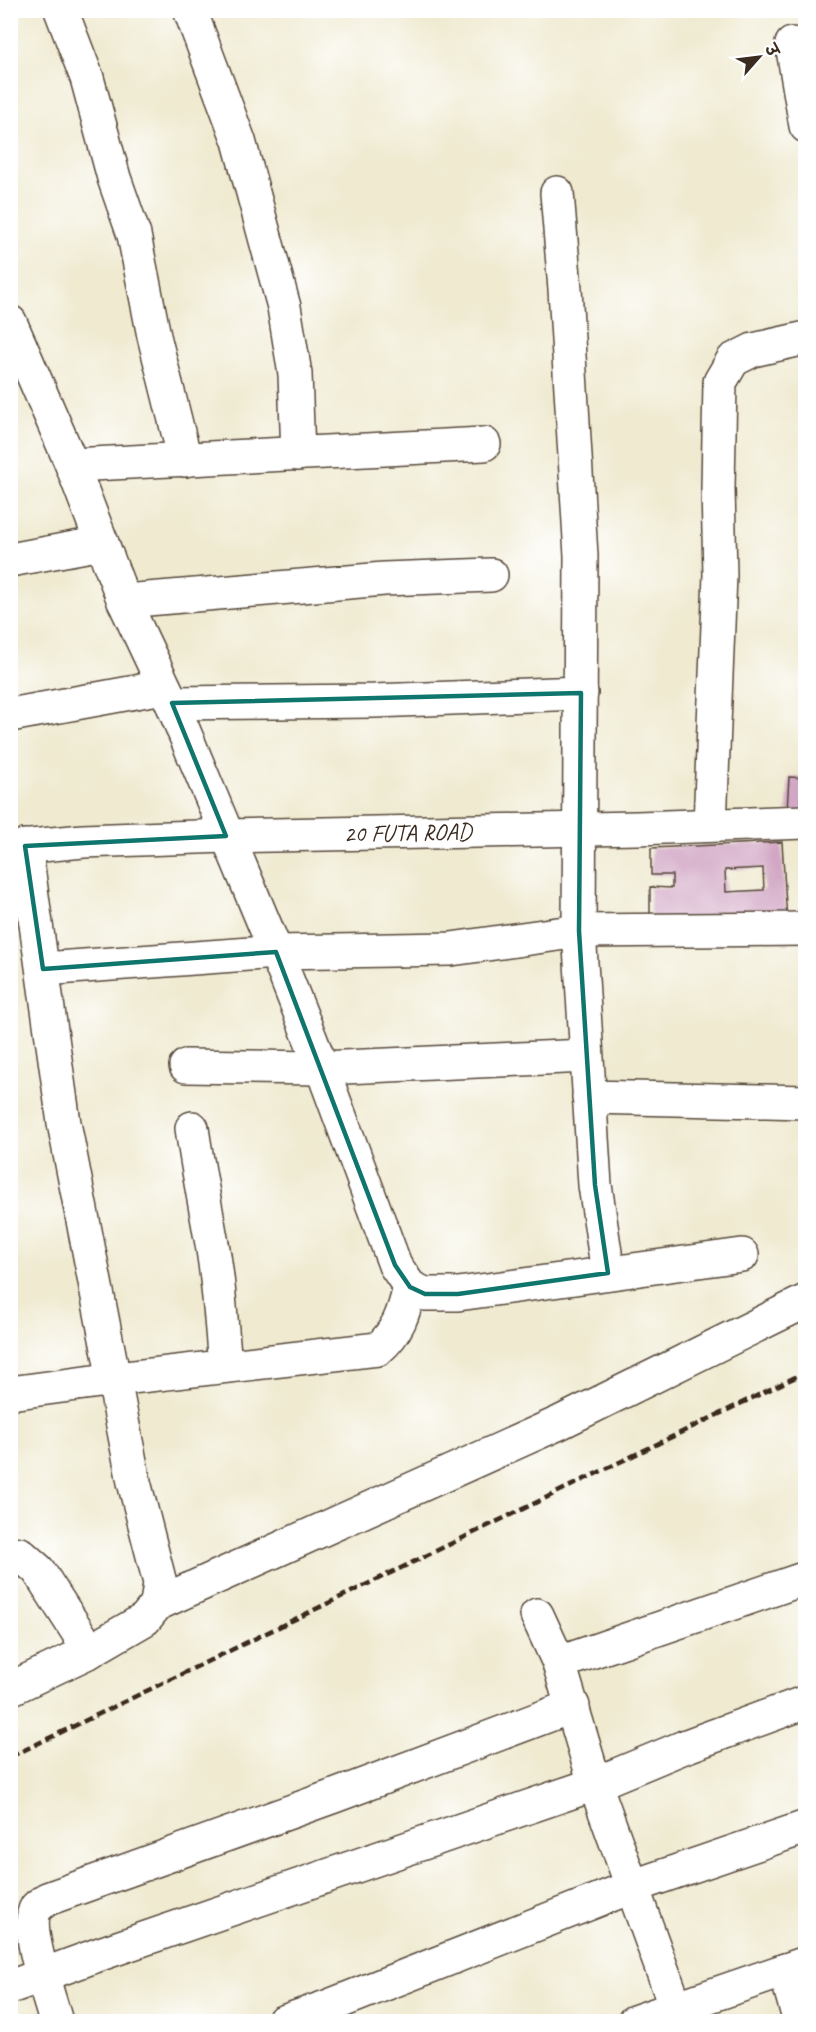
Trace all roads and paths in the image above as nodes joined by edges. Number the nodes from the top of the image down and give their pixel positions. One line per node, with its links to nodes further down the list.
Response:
1 (62, 10): 10 (street)
2 (190, 10): 9 (street)
3 (792, 44): 4 (street)
4 (806, 126)
5 (557, 193): 16 (street)
6 (10, 322): 11 (street)
7 (806, 338): 20 (street)
8 (484, 444): 9 (street)
9 (298, 454): 10 (street)
10 (185, 460): 11 (street)
11 (72, 465): 12 (street)
12 (102, 543): 13 (street); 15 (street)
13 (10, 560)
14 (491, 575): 15 (street)
15 (124, 601): 17 (street)
16 (581, 693): 17 (street); 21 (street)
17 (167, 695): 18 (street); 22 (street)
18 (10, 715)
19 (806, 822): 20 (street, 20 FUTA ROAD)
20 (710, 825): 21 (street, 20 FUTA ROAD)
21 (580, 828): 22 (street, 20 FUTA ROAD); 25 (street)
22 (226, 836): 23 (street, 20 FUTA ROAD); 26 (street)
23 (18, 847): 27 (street)
24 (806, 930): 25 (street)
25 (579, 932): 26 (street); 28 (street)
26 (276, 952): 27 (street); 30 (street)
27 (43, 969): 39 (street)
28 (586, 1056): 30 (street); 31 (street)
29 (186, 1066): 30 (street)
30 (322, 1068): 36 (street)
31 (589, 1097): 32 (street); 35 (street)
32 (806, 1102)
33 (192, 1128): 38 (street)
34 (742, 1255): 35 (street)
35 (608, 1273): 36 (street)
36 (410, 1287): 38 (street)
37 (806, 1301): 43 (street)
38 (225, 1366): 39 (street)
39 (115, 1379): 40 (street); 43 (street)
40 (10, 1393)
41 (10, 1553): 45 (street)
42 (806, 1578): 46 (street)
43 (158, 1604): 45 (street)
44 (537, 1616): 46 (street)
45 (90, 1651): 47 (street)
46 (559, 1663): 49 (street)
47 (10, 1689)
48 (806, 1702): 50 (street)
49 (573, 1706): 50 (street); 54 (street)
50 (595, 1784): 52 (street); 54 (street)
51 (806, 1827): 52 (street)
52 (631, 1887): 56 (street); 58 (street)
53 (795, 1967): 56 (street); 60 (street)
54 (43, 1976): 55 (street); 57 (street)
55 (10, 1987)
56 (677, 2015): 59 (street)
57 (56, 2022)
58 (283, 2022)
59 (634, 2022)
60 (800, 2022)

